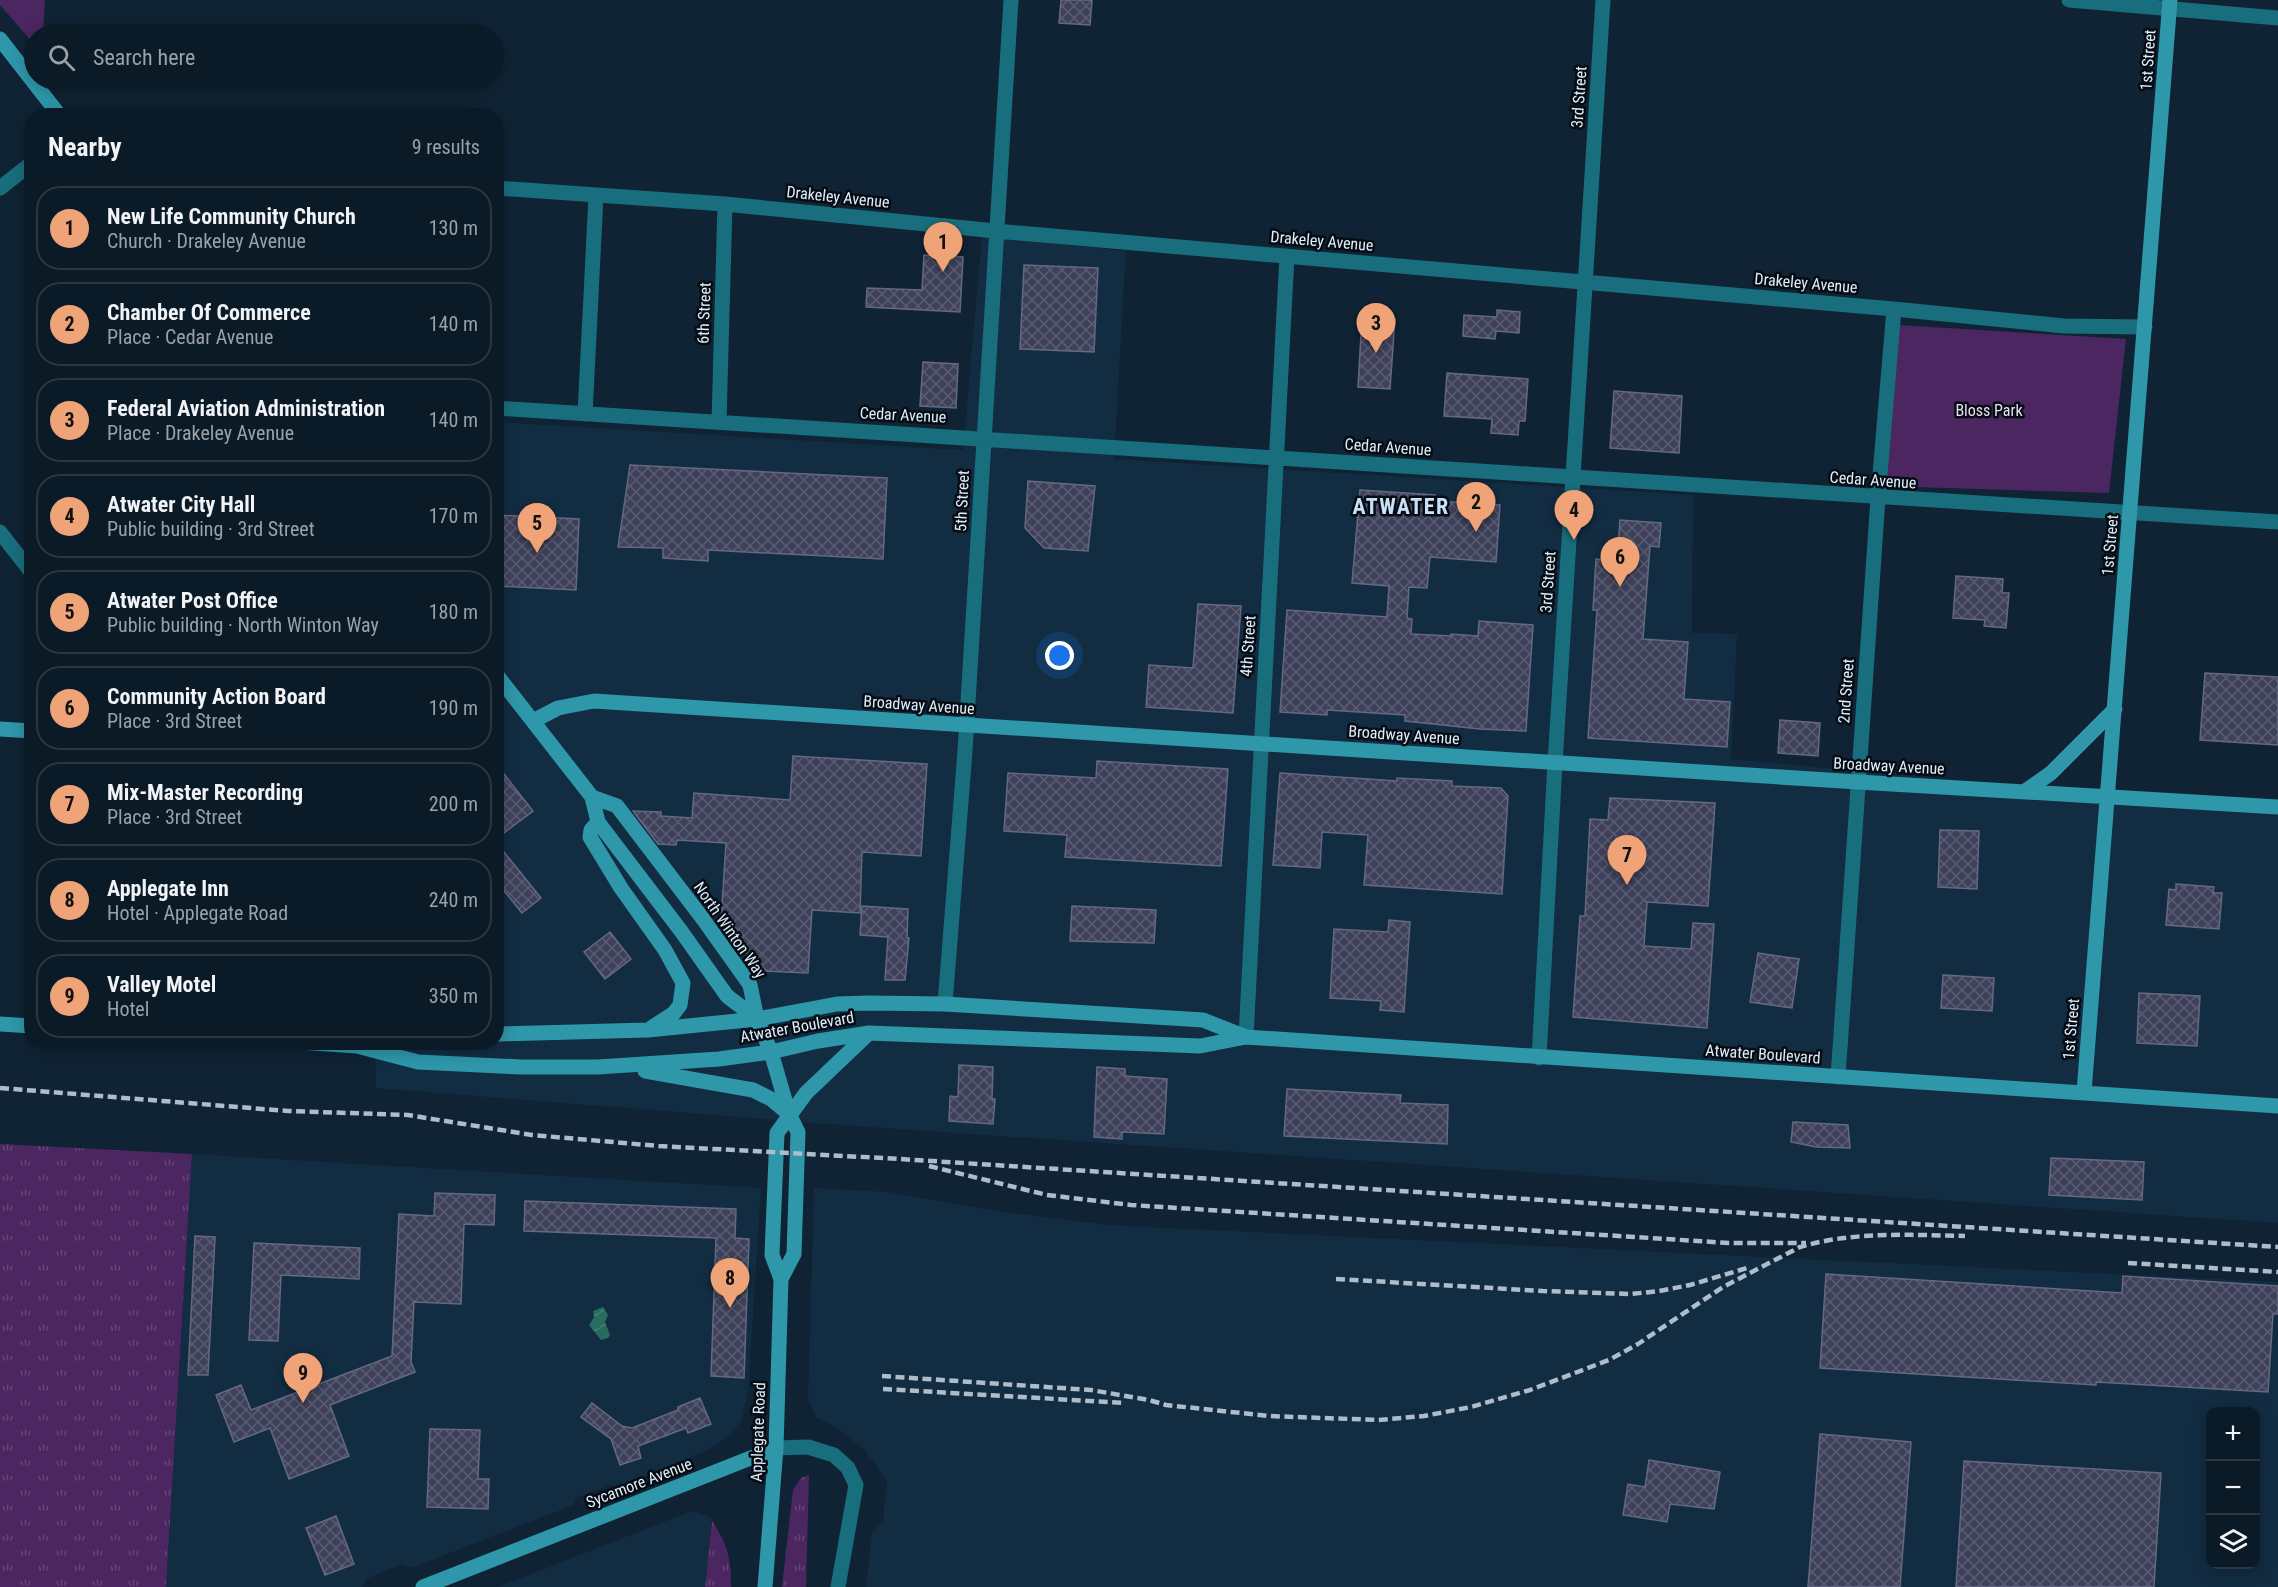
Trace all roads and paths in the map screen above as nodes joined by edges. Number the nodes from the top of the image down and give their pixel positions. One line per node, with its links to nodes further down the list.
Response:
1 (1011, 0): 15 (street, 5th Street)
2 (1604, 0): 17 (street, 3rd Street)
3 (2069, 0): 4 (street)
4 (2170, 4): 5 (street); 19 (main road, 1st Street)
5 (2278, 18)
6 (0, 39): 7 (main road)
7 (24, 70)
8 (40, 90): 9 (main road)
9 (54, 108)
10 (24, 170): 11 (street)
11 (0, 188)
12 (504, 189): 13 (street, Drakeley Avenue)
13 (596, 196): 14 (street, Drakeley Avenue); 21 (street)
14 (725, 204): 15 (street, Drakeley Avenue); 22 (street, 6th Street)
15 (996, 231): 16 (street, Drakeley Avenue); 23 (street, 5th Street)
16 (1287, 256): 17 (street, Drakeley Avenue); 24 (street, 4th Street)
17 (1586, 282): 18 (street, Drakeley Avenue); 25 (street, 3rd Street)
18 (1894, 309): 19 (street, Drakeley Avenue); 26 (street, 2nd Street)
19 (2145, 327): 27 (main road, 1st Street)
20 (504, 409): 21 (street, Cedar Avenue)
21 (585, 414): 22 (street, Cedar Avenue)
22 (719, 422): 23 (street, Cedar Avenue)
23 (983, 438): 24 (street, Cedar Avenue); 34 (street, 5th Street)
24 (1278, 458): 25 (street, Cedar Avenue); 37 (street, 4th Street)
25 (1573, 477): 26 (street, Cedar Avenue); 38 (street, 3rd Street)
26 (1878, 498): 27 (street, Cedar Avenue); 39 (street, 2nd Street)
27 (2131, 513): 28 (street, Cedar Avenue); 32 (main road, 1st Street)
28 (2278, 522)
29 (0, 532): 30 (street)
30 (24, 563)
31 (504, 684): 33 (main road, North Winton Way)
32 (2115, 709): 40 (main road); 42 (main road, 1st Street)
33 (533, 721): 34 (main road, Broadway Avenue); 41 (main road, North Winton Way)
34 (966, 725): 37 (main road, Broadway Avenue); 45 (street, 5th Street)
35 (0, 729): 36 (main road)
36 (24, 730)
37 (1260, 744): 38 (main road, Broadway Avenue); 52 (street, 4th Street)
38 (1555, 762): 39 (main road, Broadway Avenue); 55 (street, 3rd Street)
39 (1858, 782): 40 (main road, Broadway Avenue); 57 (street, 2nd Street)
40 (2025, 792): 42 (main road, Broadway Avenue)
41 (592, 797): 44 (main road, North Winton Way); 46 (main road, North Winton Way)
42 (2108, 797): 43 (main road, Broadway Avenue); 58 (main road, 1st Street)
43 (2278, 807)
44 (598, 822): 46 (main road, North Winton Way); 49 (main road)
45 (945, 1004): 46 (main road, Atwater Boulevard); 52 (main road, Atwater Boulevard)
46 (757, 1019): 49 (main road, Atwater Boulevard); 54 (main road, Applegate Road)
47 (0, 1024): 48 (main road)
48 (24, 1026)
49 (648, 1030): 51 (main road, Atwater Boulevard)
50 (869, 1033): 52 (main road, Atwater Boulevard); 54 (main road, Atwater Boulevard); 60 (main road)
51 (504, 1034)
52 (1245, 1037): 55 (main road, Atwater Boulevard)
53 (377, 1050): 56 (main road, Atwater Boulevard)
54 (771, 1052): 56 (main road, Atwater Boulevard); 60 (main road, Applegate Road)
55 (1539, 1058): 57 (main road, Atwater Boulevard)
56 (616, 1066): 60 (main road)
57 (1838, 1077): 58 (main road, Atwater Boulevard)
58 (2084, 1092): 59 (main road, Atwater Boulevard)
59 (2278, 1106)
60 (789, 1114): 61 (main road, Applegate Road)
61 (776, 1448): 62 (main road, Sycamore Avenue); 63 (main road, Applegate Road); 64 (street, Sycamore Avenue)
62 (423, 1587)
63 (765, 1587)
64 (838, 1587)

